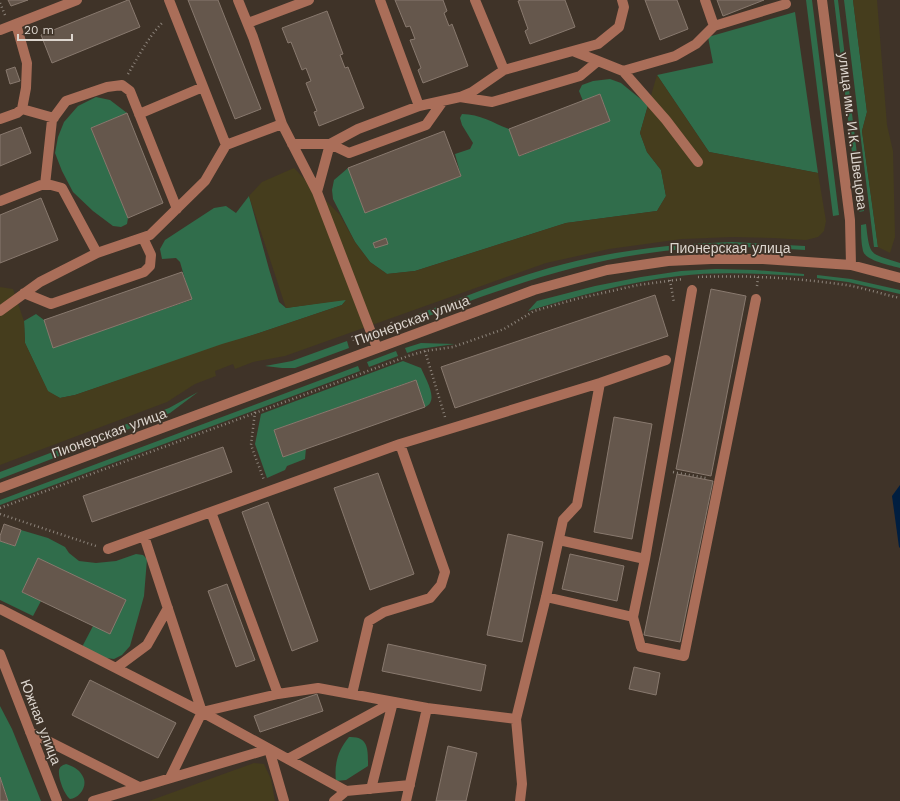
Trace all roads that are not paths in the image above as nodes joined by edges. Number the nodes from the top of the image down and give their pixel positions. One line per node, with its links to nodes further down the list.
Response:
1 (76, 0): 12 (street)
2 (169, 0): 19 (street)
3 (238, 0): 11 (street)
4 (308, 0): 11 (street)
5 (380, 0): 22 (street)
6 (475, 0): 17 (street)
7 (622, 0): 15 (street)
8 (705, 0): 13 (street)
9 (822, 0): 38 (street, улица им. И.К. Швецова)
10 (786, 4): 13 (street)
11 (248, 23): 27 (street)
12 (16, 24): 14 (street); 23 (street)
13 (714, 26): 18 (street)
14 (0, 30)
15 (573, 51): 16 (street); 17 (street)
16 (598, 61): 18 (street); 20 (street)
17 (504, 70): 20 (street)
18 (623, 71): 31 (street)
19 (203, 87): 24 (street); 30 (street)
20 (460, 97): 21 (street)
21 (442, 101): 22 (street); 29 (street)
22 (419, 106): 29 (street)
23 (22, 109): 25 (street); 26 (street)
24 (139, 114): 25 (street); 35 (street)
25 (54, 118): 32 (street)
26 (0, 119)
27 (282, 124): 28 (street); 30 (street)
28 (292, 144): 29 (street); 33 (street)
29 (330, 144): 33 (street)
30 (226, 145): 35 (street)
31 (698, 162)
32 (44, 185): 34 (street); 37 (street)
33 (317, 192): 44 (street)
34 (0, 202)
35 (177, 209): 36 (street)
36 (143, 238): 37 (street); 41 (street)
37 (97, 253): 41 (street)
38 (851, 265): 39 (street, Пионерская улица); 44 (street, Пионерская улица)
39 (900, 278)
40 (692, 290): 53 (street)
41 (24, 294): 43 (street)
42 (756, 299): 57 (street)
43 (0, 311)
44 (378, 348): 48 (street, Пионерская улица)
45 (666, 360): 46 (street)
46 (600, 383): 47 (street); 51 (street)
47 (400, 444): 49 (street); 61 (street)
48 (0, 488)
49 (211, 512): 50 (street); 60 (street)
50 (144, 536): 52 (street); 55 (street)
51 (559, 540): 53 (street); 54 (street)
52 (108, 550)
53 (645, 559): 57 (street)
54 (546, 598): 57 (street); 65 (street)
55 (168, 608): 59 (street); 64 (street)
56 (0, 609): 59 (street)
57 (634, 616)
58 (0, 654): 66 (street, Южная улица)
59 (116, 668): 64 (street)
60 (278, 694): 61 (street); 64 (street)
61 (352, 694): 62 (street)
62 (393, 702): 63 (street); 68 (street); 72 (street)
63 (427, 708): 65 (street); 70 (street)
64 (202, 712): 67 (street); 69 (street)
65 (516, 719): 79 (street)
66 (30, 732): 71 (street); 74 (street, Южная улица)
67 (268, 749): 68 (street); 69 (street); 76 (street)
68 (288, 759): 73 (street)
69 (170, 778): 71 (street)
70 (410, 785): 72 (street); 78 (street)
71 (138, 787): 75 (street)
72 (371, 789): 73 (street)
73 (346, 791): 77 (street)
74 (57, 801)
75 (93, 801)
76 (284, 801)
77 (334, 801)
78 (406, 801)
79 (520, 801)

